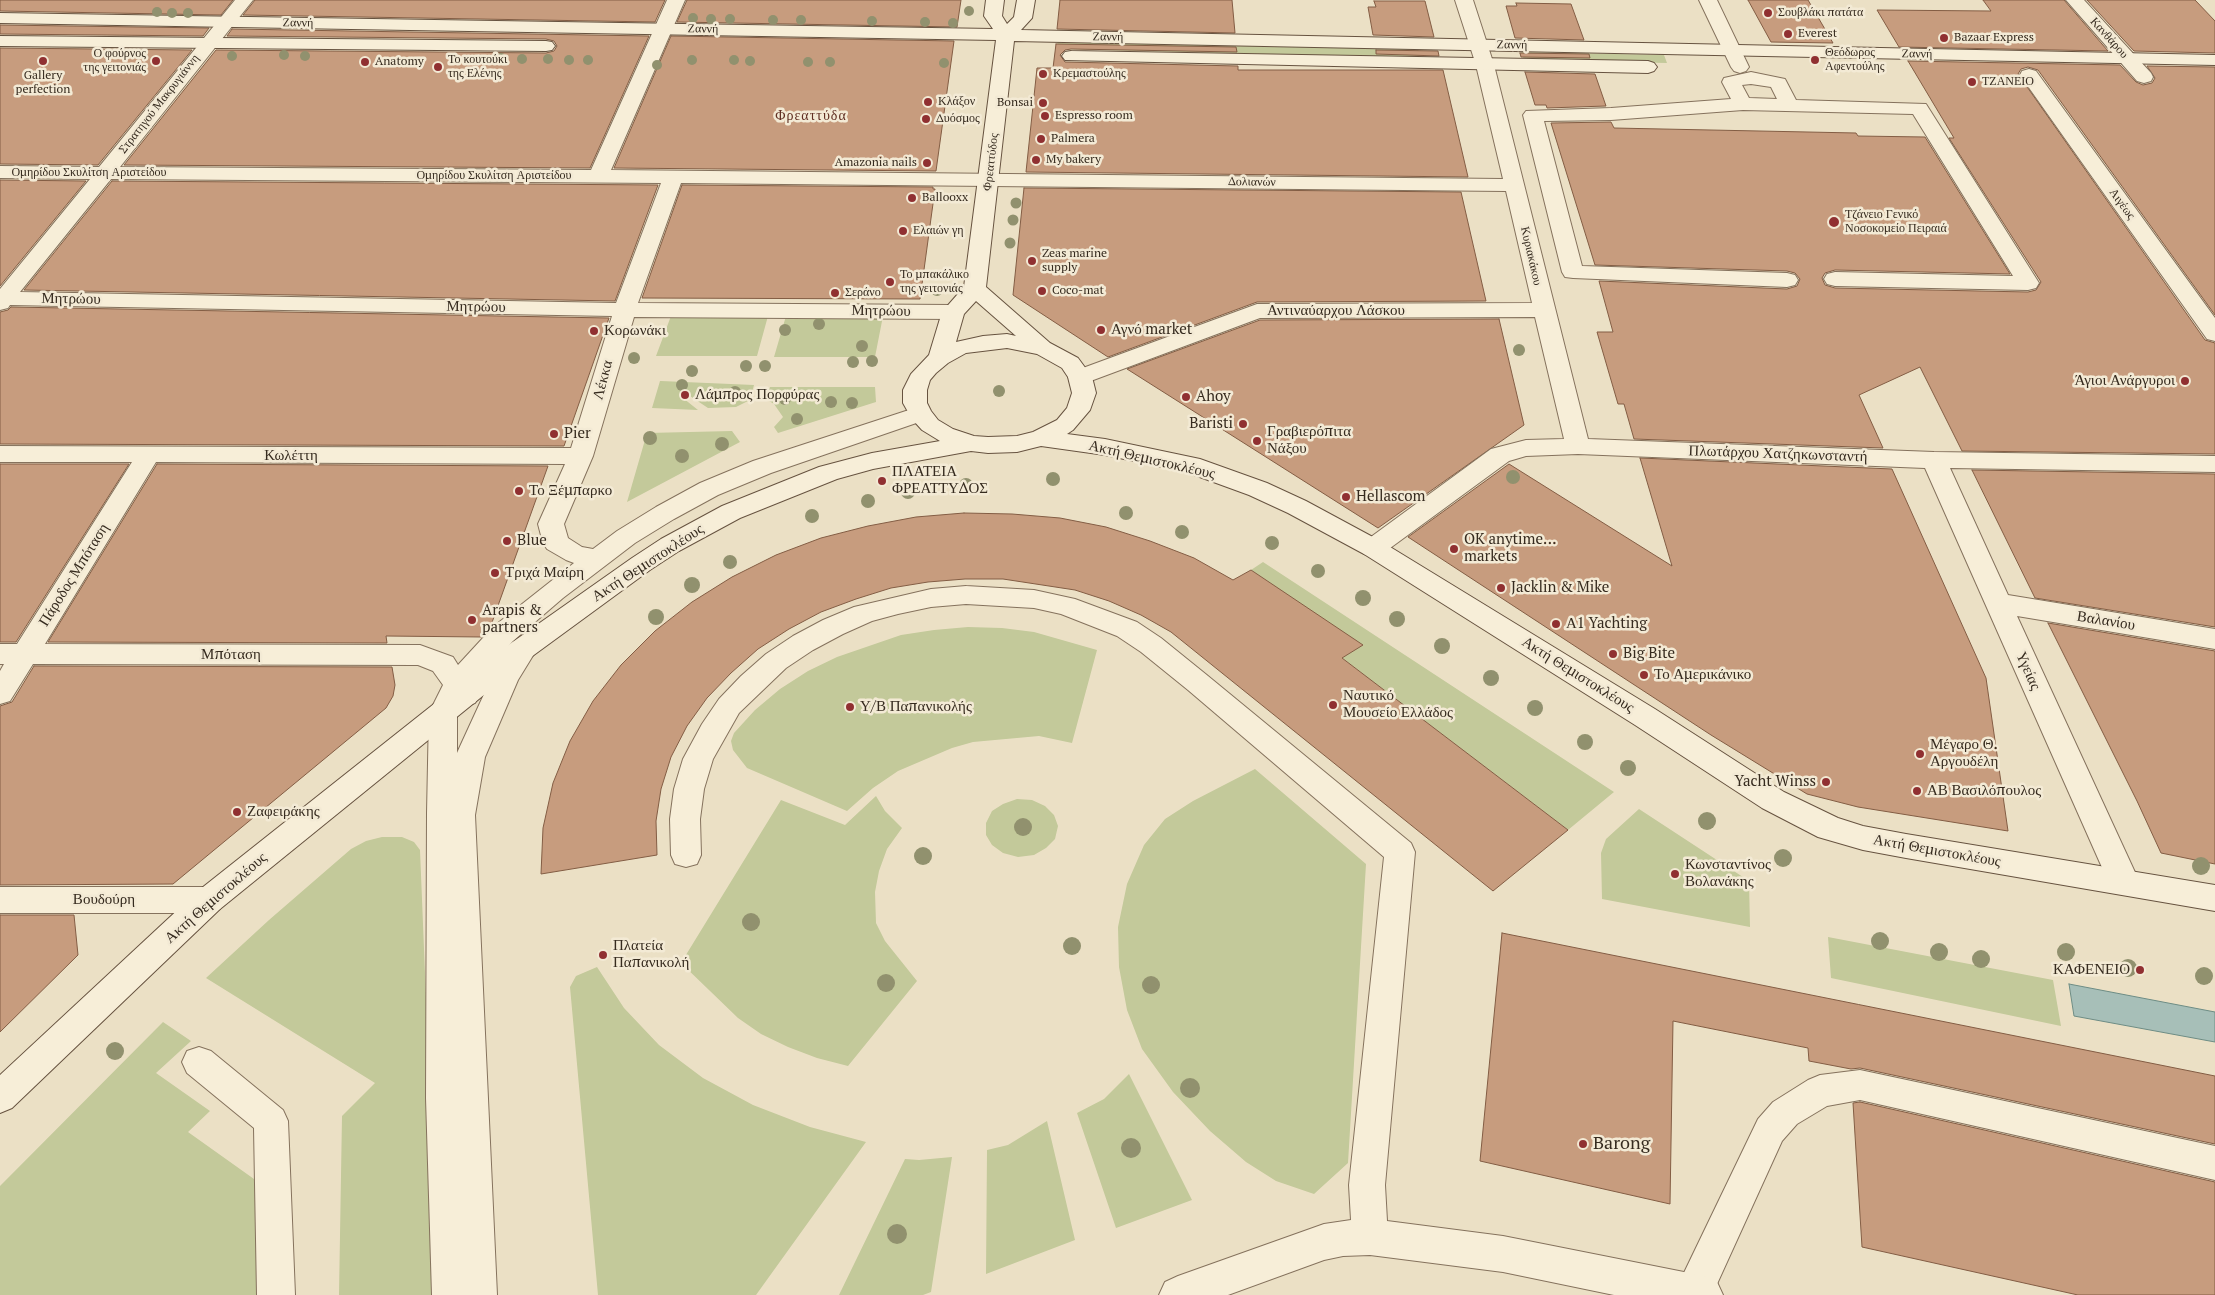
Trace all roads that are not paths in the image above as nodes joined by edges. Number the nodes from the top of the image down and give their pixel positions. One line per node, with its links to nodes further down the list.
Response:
1 (244, 0): 9 (street, Στρατηγού Μακρυγιάννη)
2 (676, 0): 10 (street)
3 (995, 0): 18 (street)
4 (1026, 0): 18 (street)
5 (1464, 0): 13 (street, Κυριακάκου)
6 (1708, 0): 19 (street)
7 (2075, 0): 26 (street, Κανθάρου)
8 (0, 18): 9 (street, Ζαννή)
9 (226, 22): 10 (street, Ζαννή); 12 (street, Στρατηγού Μακρυγιάννη)
10 (663, 28): 16 (street); 18 (street, Ζαννή)
11 (0, 41): 12 (street, Ζαννή)
12 (207, 44): 14 (street, Ζαννή); 34 (street, Στρατηγού Μακρυγιάννη)
13 (1478, 44): 18 (street, Ζαννή); 19 (street, Ζαννή); 23 (street, Κυριακάκου)
14 (566, 46)
15 (636, 46): 16 (street, Ζαννή)
16 (656, 46): 17 (street, Ζαννή); 35 (street)
17 (675, 47)
18 (1011, 48): 20 (street, Ζαννή); 37 (street, Φρεαττύδος)
19 (1732, 50): 26 (street, Ζαννή); 28 (street)
20 (983, 54)
21 (1052, 55): 23 (street, Ζαννή)
22 (2215, 60): 26 (street, Ζαννή)
23 (1485, 65): 24 (street, Ζαννή); 38 (street, Κυριακάκου)
24 (1668, 67)
25 (1716, 67): 28 (street)
26 (2126, 68): 30 (street, Ζαννή)
27 (1849, 70): 28 (street)
28 (1746, 72): 31 (street); 32 (street)
29 (2029, 75): 46 (street, Αιγέως)
30 (2152, 77)
31 (1743, 104): 32 (street); 40 (street)
32 (1790, 104): 39 (street)
33 (0, 172): 34 (street, Ομηρίδου Σκυλίτση Αριστείδου)
34 (104, 173): 35 (street, Ομηρίδου Σκυλίτση Αριστείδου); 42 (street, Στρατηγού Μακρυγιάννη)
35 (598, 176): 36 (street, Ομηρίδου Σκυλίτση Αριστείδου)
36 (673, 176): 37 (street, Ομηρίδου Σκυλίτση Αριστείδου); 43 (street, Λέκκα)
37 (989, 179): 38 (street, Δολιανών); 41 (street, Φρεαττύδος)
38 (1515, 185): 44 (street, Κυριακάκου)
39 (1835, 279)
40 (1787, 280)
41 (975, 289): 45 (street); 47 (street)
42 (2, 299): 43 (street, Μητρώου)
43 (625, 310): 45 (street, Μητρώου); 56 (street, Λέκκα)
44 (1544, 310): 49 (street, Αντιναύαρχου Λάσκου); 53 (street, Κυριακάκου)
45 (953, 312): 48 (street)
46 (2215, 334)
47 (1044, 348): 48 (street); 49 (street)
48 (940, 358): 50 (street)
49 (1080, 377): 51 (street)
50 (920, 414): 52 (street); 60 (street, Ακτή Θεμιστοκλέους)
51 (1042, 438): 52 (street); 59 (street, Ακτή Θεμιστοκλέους)
52 (970, 444): 63 (street, Ακτή Θεμιστοκλέους)
53 (1578, 446): 57 (street, Πλωτάρχου Χατζηκωνσταντή); 59 (street, Πλωτάρχου Χατζηκωνσταντή)
54 (0, 454): 55 (street, Κωλέττη)
55 (148, 456): 56 (street, Κωλέττη); 64 (street, Πάροδος Μπόταση)
56 (581, 456): 60 (street, Λέκκα)
57 (1934, 460): 58 (street, Πλωτάρχου Χατζηκωνσταντή); 61 (street, Υγείας)
58 (2215, 464)
59 (1373, 548): 68 (street, Ακτή Θεμιστοκλέους)
60 (595, 558): 65 (street, Ακτή Θεμιστοκλέους)
61 (1997, 603): 62 (street, Βαλανίου); 68 (street, Υγείας)
62 (2215, 639)
63 (523, 649): 65 (street, Ακτή Θεμιστοκλέους); 79 (street)
64 (12, 655): 65 (street, Μπόταση); 66 (street, Πάροδος Μπόταση)
65 (455, 692): 71 (street, Ακτή Θεμιστοκλέους); 78 (street)
66 (0, 694)
67 (686, 855): 75 (street)
68 (2123, 881): 69 (street, Ακτή Θεμιστοκλέους)
69 (2215, 898)
70 (0, 900): 71 (street, Βουδούρη)
71 (209, 900): 73 (street, Ακτή Θεμιστοκλέους)
72 (199, 1062): 77 (street)
73 (0, 1097)
74 (2215, 1163): 76 (street)
75 (1370, 1237): 76 (street); 80 (street)
76 (1699, 1294)
77 (276, 1295)
78 (452, 1295)
79 (478, 1295)
80 (1178, 1295)

